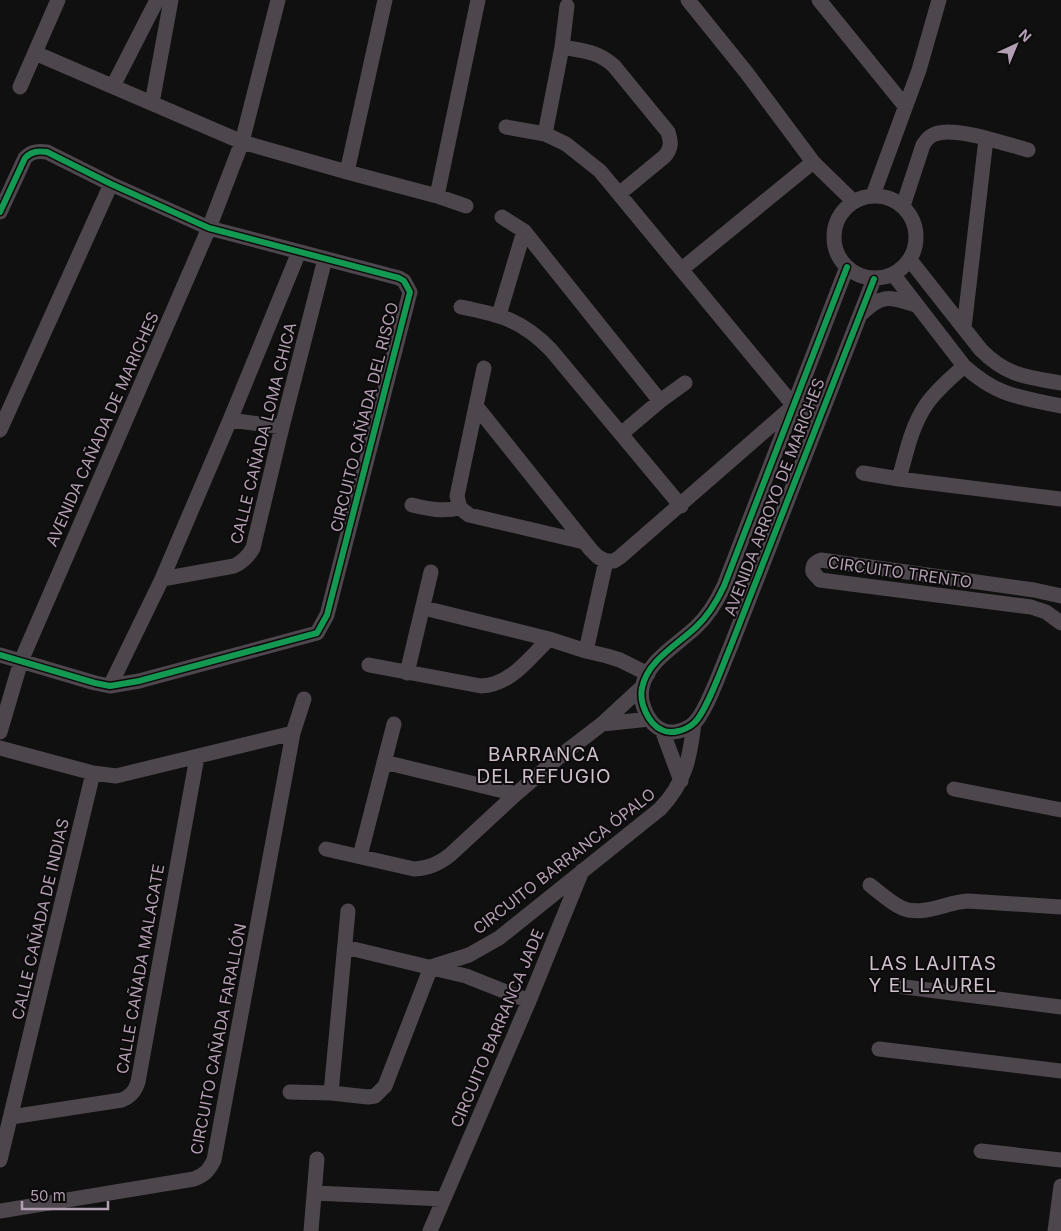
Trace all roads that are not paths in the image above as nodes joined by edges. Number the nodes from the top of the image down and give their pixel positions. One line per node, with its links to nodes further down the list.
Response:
1 (58, 0): 13 (street)
2 (157, 0): 14 (street)
3 (171, 0): 16 (street)
4 (278, 0): 21 (street, AVENIDA CAÑADA DE MARICHES)
5 (385, 0): 24 (street)
6 (478, 0): 28 (street)
7 (688, 0): 23 (street)
8 (818, 0): 11 (street)
9 (939, 0): 17 (street)
10 (567, 6): 12 (street)
11 (833, 7): 17 (street)
12 (562, 47): 19 (street); 26 (street)
13 (35, 53): 14 (street); 15 (street)
14 (113, 86): 16 (street)
15 (20, 87)
16 (152, 103): 21 (street)
17 (905, 106): 27 (street)
18 (506, 127): 19 (street)
19 (545, 134): 26 (street)
20 (986, 139): 22 (street); 31 (street); 47 (street)
21 (242, 142): 24 (street); 34 (street, AVENIDA CAÑADA DE MARICHES)
22 (1028, 150)
23 (813, 162): 29 (street); 40 (street)
24 (347, 172): 28 (street)
25 (111, 184): 32 (street, CIRCUITO CAÑADA DEL RISCO); 34 (street, CIRCUITO CAÑADA DEL RISCO); 59 (street)
26 (619, 194): 40 (street)
27 (873, 195): 29 (street); 31 (street)
28 (437, 196): 30 (street)
29 (853, 201): 39 (street)
30 (466, 206)
31 (903, 206): 38 (street)
32 (0, 212)
33 (502, 217): 35 (street)
34 (209, 228): 36 (street, CIRCUITO CAÑADA DEL RISCO); 81 (street, AVENIDA CAÑADA DE MARICHES)
35 (524, 231): 45 (street); 52 (street)
36 (299, 252): 37 (street, CIRCUITO CAÑADA DEL RISCO); 57 (street, CALLE CAÑADA LOMA CHICA)
37 (325, 258): 58 (street, CALLE CAÑADA LOMA CHICA); 85 (street, CIRCUITO CAÑADA DEL RISCO)
38 (910, 260): 41 (street); 47 (street)
39 (846, 267): 42 (street); 54 (street, AVENIDA ARROYO DE MARICHES)
40 (682, 269): 54 (street)
41 (893, 274): 42 (street); 43 (street)
42 (874, 278): 46 (street, AVENIDA ARROYO DE MARICHES)
43 (916, 305): 46 (street); 48 (street)
44 (461, 307): 45 (street)
45 (498, 315): 60 (street)
46 (860, 315): 56 (street, AVENIDA ARROYO DE MARICHES)
47 (964, 328): 50 (street)
48 (964, 366): 55 (street); 62 (street)
49 (484, 368): 53 (street)
50 (1061, 383)
51 (686, 384): 52 (street)
52 (660, 401): 60 (street)
53 (476, 406): 66 (street); 67 (street)
54 (794, 406): 56 (street); 65 (street); 84 (street, AVENIDA ARROYO DE MARICHES)
55 (1061, 406)
56 (820, 414): 88 (street, AVENIDA ARROYO DE MARICHES)
57 (230, 420): 58 (street); 71 (street, CALLE CAÑADA LOMA CHICA)
58 (282, 427): 71 (street, CALLE CAÑADA LOMA CHICA)
59 (0, 430)
60 (621, 434): 65 (street)
61 (863, 473): 62 (street)
62 (899, 479): 63 (street)
63 (1061, 499)
64 (412, 505): 66 (street)
65 (681, 506): 68 (street)
66 (460, 508): 67 (street)
67 (584, 542): 68 (street)
68 (606, 561): 79 (street)
69 (431, 572): 76 (street)
70 (920, 575): 72 (street, CIRCUITO TRENTO); 73 (street); 73 (street, CIRCUITO TRENTO)
71 (162, 579): 85 (street, CALLE CAÑADA LOMA CHICA)
72 (1034, 590): 74 (street, CIRCUITO TRENTO); 75 (street)
73 (917, 591): 75 (street, CIRCUITO TRENTO)
74 (1061, 596)
75 (1031, 607): 77 (street, CIRCUITO TRENTO)
76 (424, 608): 78 (street); 83 (street)
77 (1061, 624)
78 (549, 639): 79 (street); 83 (street)
79 (586, 651): 84 (street)
80 (0, 655): 81 (street, CIRCUITO CAÑADA DEL RISCO)
81 (21, 661): 85 (street, CIRCUITO CAÑADA DEL RISCO); 92 (street, AVENIDA CAÑADA DE MARICHES)
82 (369, 665): 83 (street)
83 (408, 673)
84 (645, 681): 87 (street); 90 (street)
85 (110, 686)
86 (304, 699): 93 (street, CIRCUITO CAÑADA FARALLÓN)
87 (650, 719): 90 (street); 91 (street)
88 (694, 723): 91 (street); 98 (street, CIRCUITO BARRANCA ÓPALO)
89 (394, 724): 96 (street)
90 (602, 724): 100 (street)
91 (662, 730): 98 (street)
92 (0, 732)
93 (293, 733): 95 (street); 127 (street, CIRCUITO CAÑADA FARALLÓN)
94 (0, 748): 97 (street)
95 (197, 757): 97 (street); 119 (street, CALLE CAÑADA MALACATE)
96 (384, 762): 100 (street); 103 (street)
97 (93, 773): 119 (street, CALLE CAÑADA DE INDIAS)
98 (681, 781): 104 (street, CIRCUITO BARRANCA ÓPALO)
99 (954, 789): 101 (street)
100 (516, 794): 103 (street)
101 (1061, 810)
102 (326, 850): 103 (street)
103 (360, 856)
104 (582, 870): 109 (street, CIRCUITO BARRANCA ÓPALO); 113 (street, CIRCUITO BARRANCA JADE)
105 (870, 885): 106 (street)
106 (1061, 907)
107 (348, 911): 108 (street)
108 (346, 947): 110 (street); 118 (street)
109 (469, 955): 110 (street, CIRCUITO BARRANCA ÓPALO); 111 (street)
110 (431, 967): 111 (street); 118 (street)
111 (466, 976): 113 (street)
112 (897, 986): 114 (street)
113 (529, 1001): 126 (street, CIRCUITO BARRANCA JADE)
114 (1061, 1006)
115 (879, 1049): 116 (street)
116 (1061, 1071)
117 (290, 1092): 118 (street)
118 (331, 1093)
119 (11, 1117): 122 (street, CALLE CAÑADA DE INDIAS)
120 (980, 1151): 123 (street)
121 (316, 1158): 125 (street)
122 (0, 1160)
123 (1061, 1160)
124 (1061, 1186): 130 (street)
125 (315, 1193): 126 (street); 128 (street)
126 (443, 1199): 129 (street, CIRCUITO BARRANCA JADE)
127 (0, 1211)
128 (311, 1231)
129 (430, 1231)
130 (1054, 1231)

